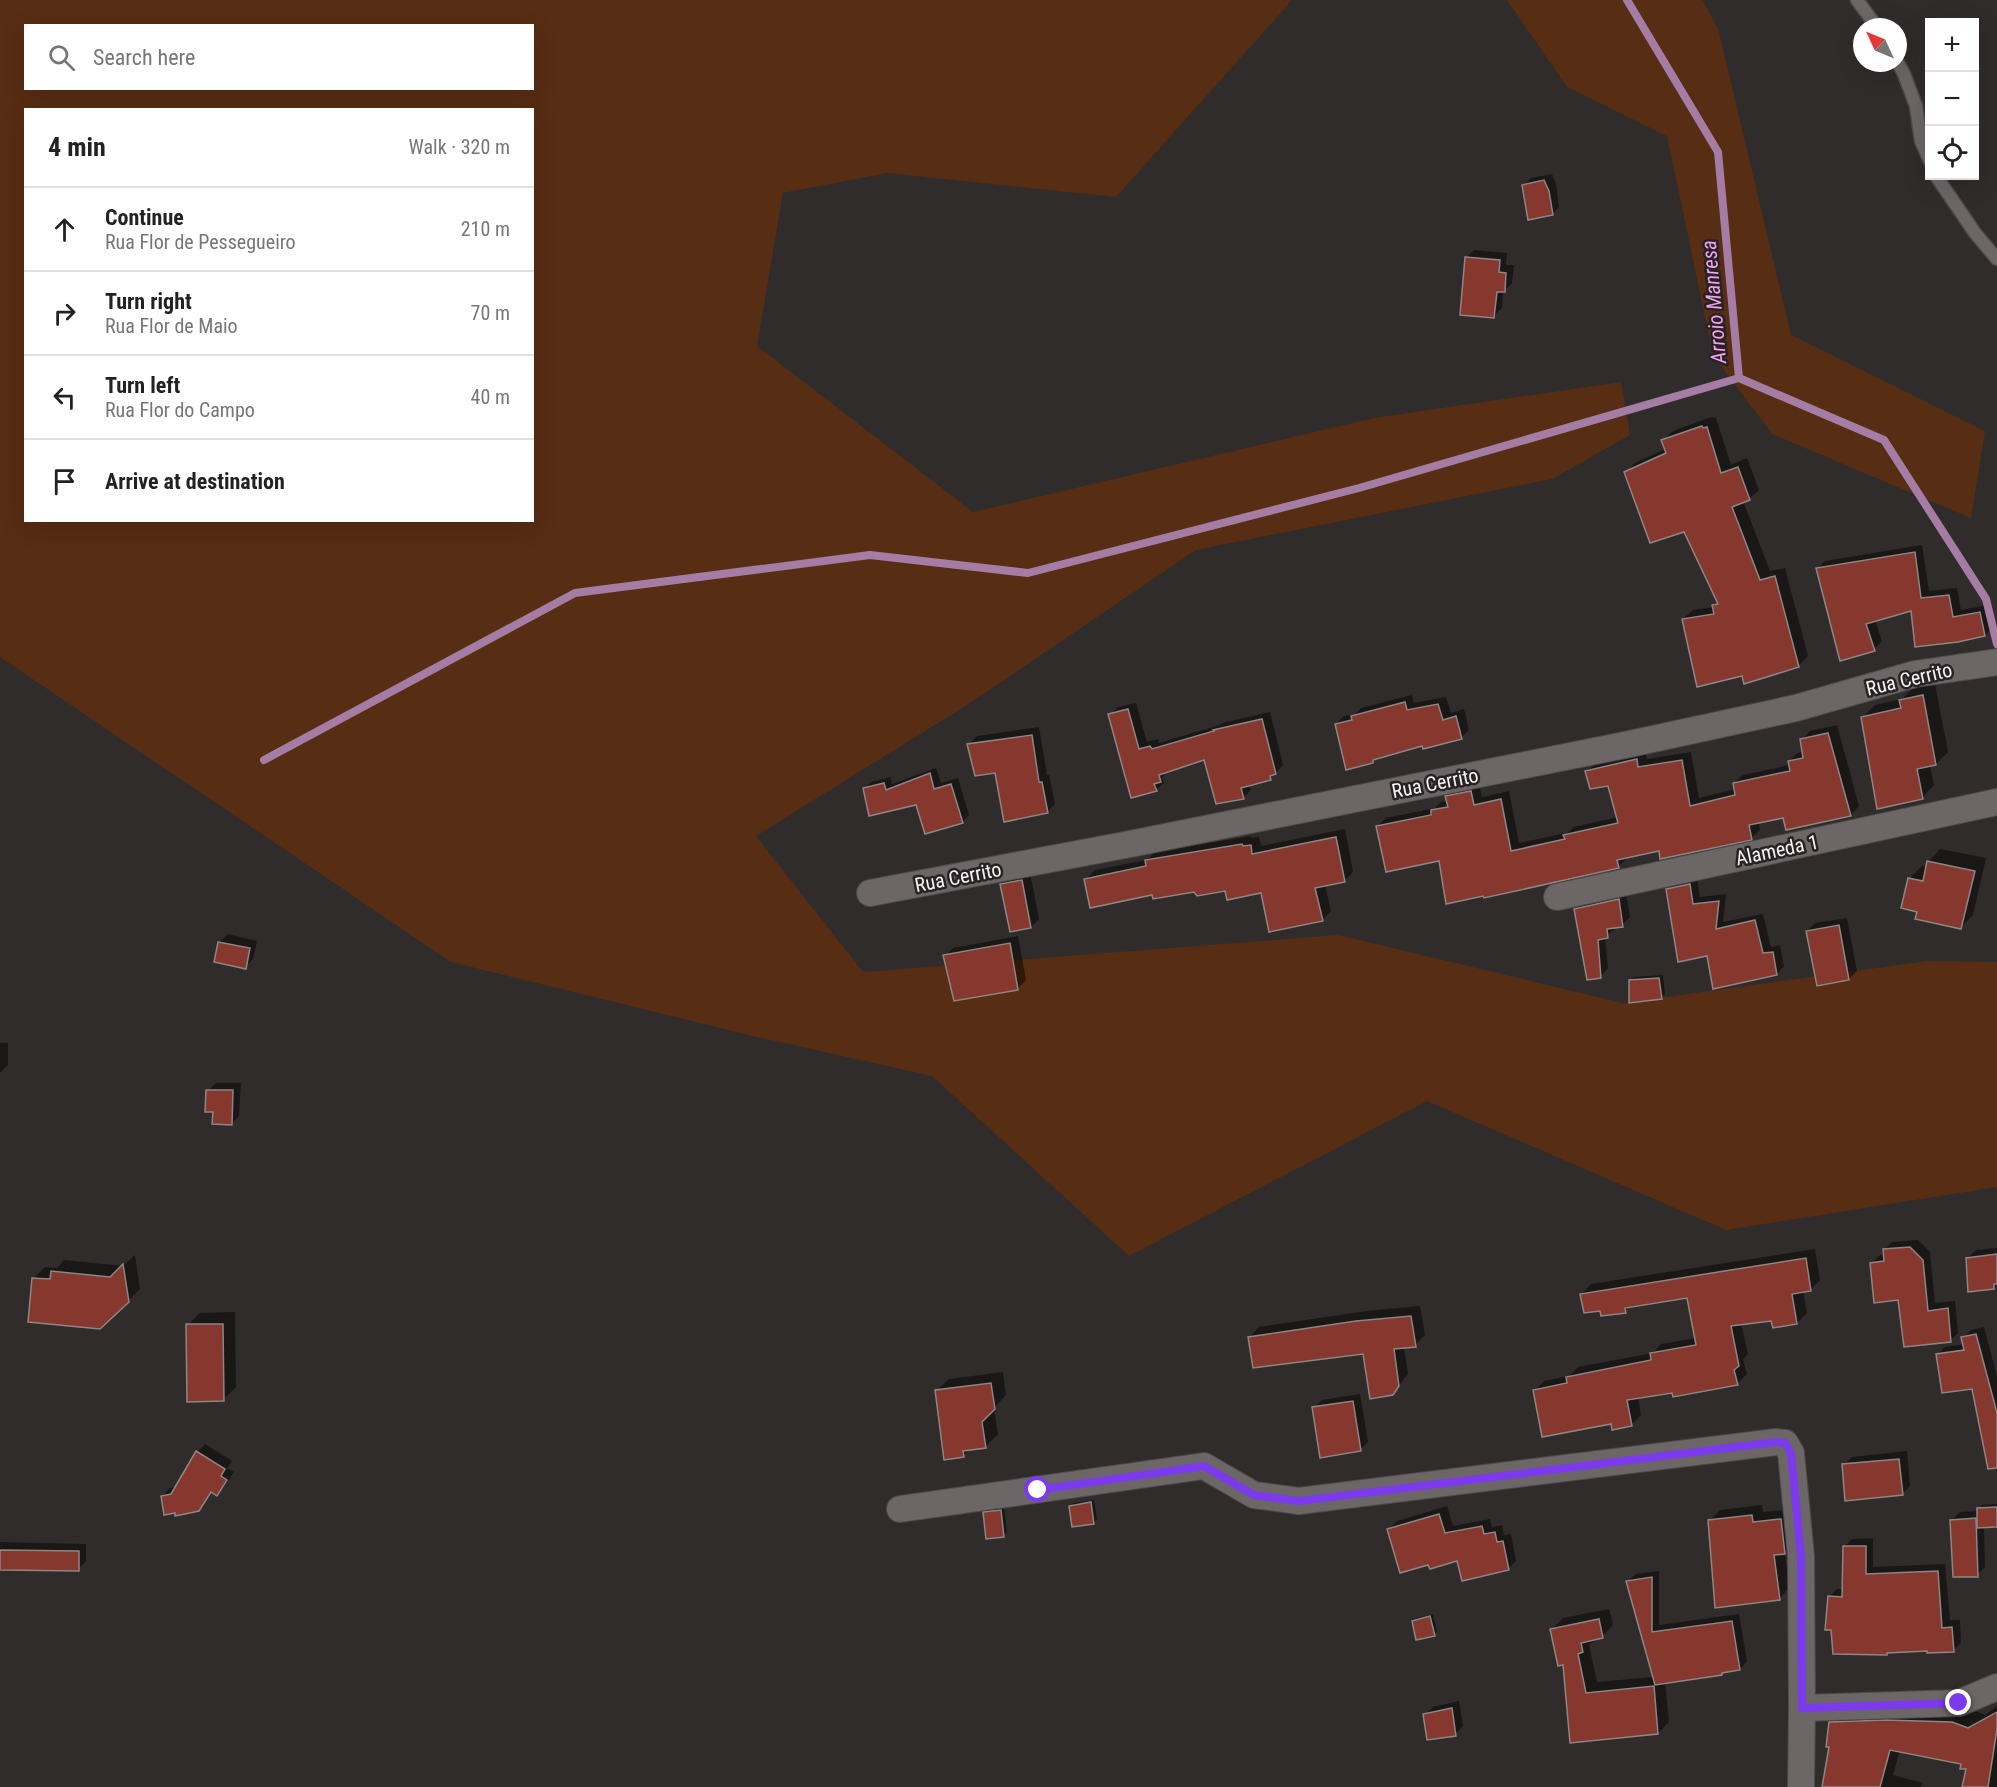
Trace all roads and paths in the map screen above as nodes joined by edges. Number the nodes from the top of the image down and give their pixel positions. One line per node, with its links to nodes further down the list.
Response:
1 (1857, 0): 2 (lane)
2 (1870, 18)
3 (1903, 72): 4 (lane)
4 (1925, 151)
5 (1939, 180): 6 (lane)
6 (1997, 259)
7 (1997, 662): 9 (street, Rua Cerrito)
8 (1997, 802): 10 (street, Alameda 1)
9 (870, 893)
10 (1557, 897)
11 (900, 1509): 13 (street)
12 (1997, 1687): 13 (street)
13 (1802, 1708): 14 (street)
14 (1800, 1787)

